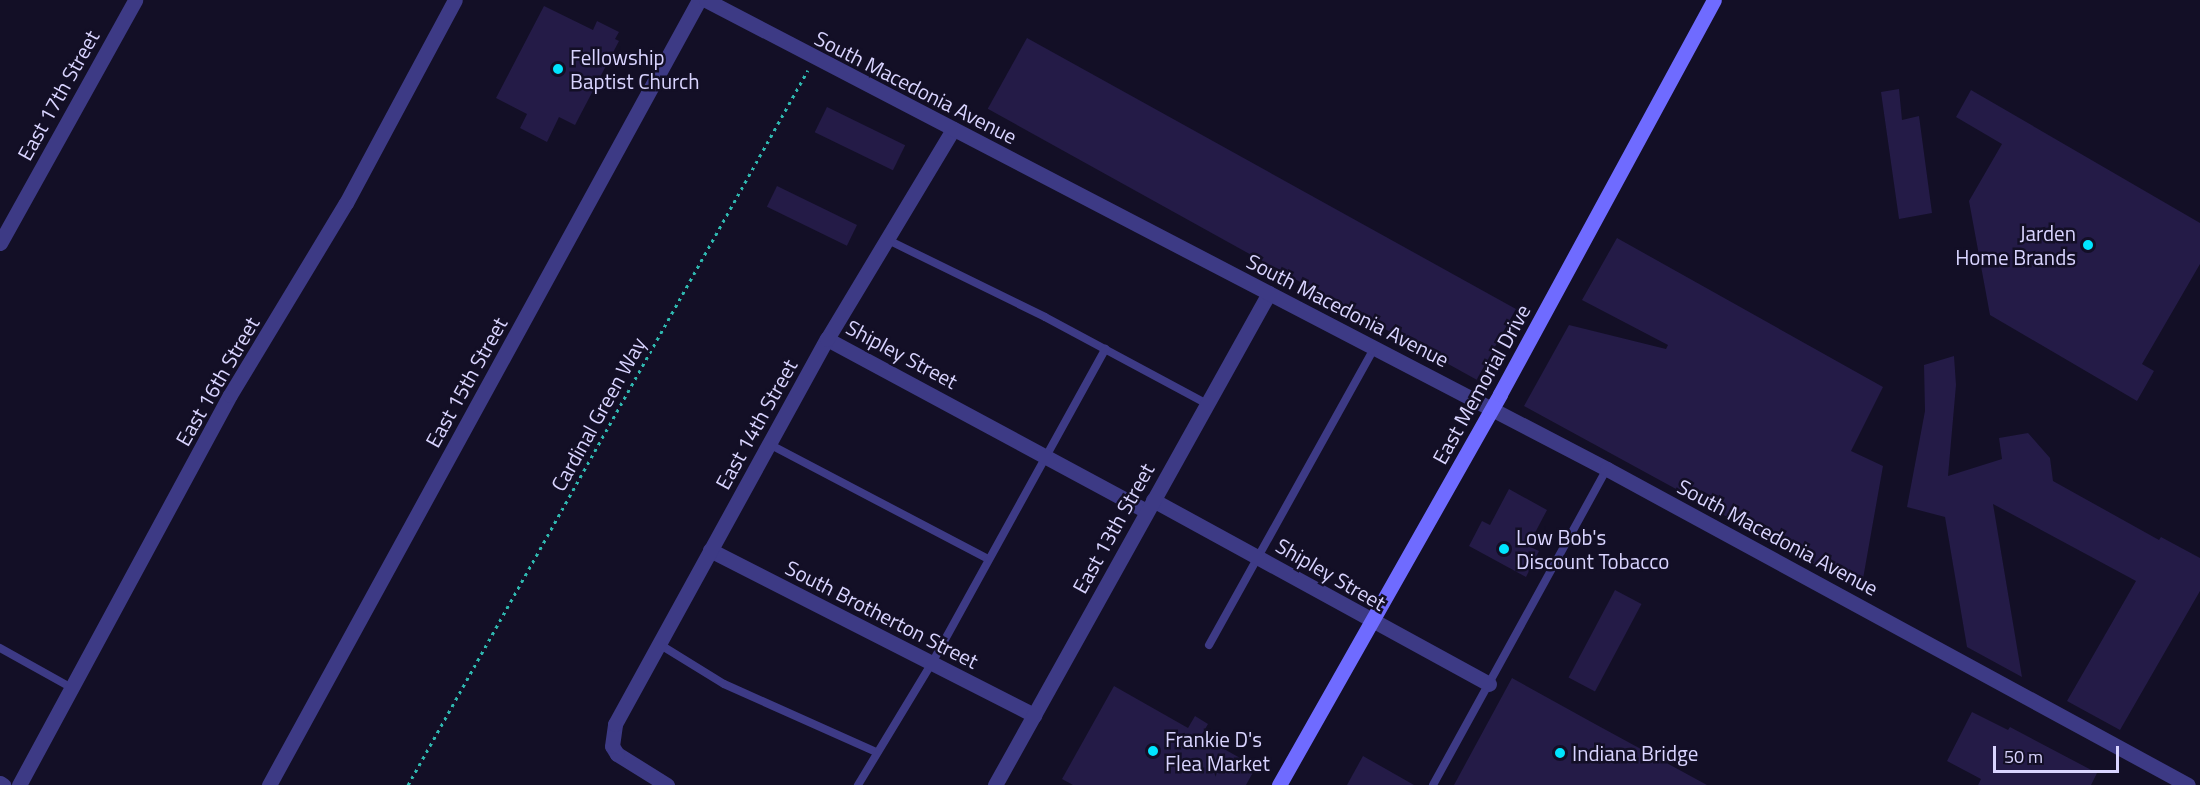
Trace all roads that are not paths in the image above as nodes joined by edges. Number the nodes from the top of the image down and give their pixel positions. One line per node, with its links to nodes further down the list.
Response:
1 (135, 0): 8 (street, East 17th Street)
2 (455, 0): 28 (street, East 16th Street)
3 (699, 0): 32 (street, East 15th Street)
4 (706, 0): 6 (street, South Macedonia Avenue)
5 (1714, 0): 14 (main road, East Memorial Drive)
6 (953, 129): 7 (street, East 14th Street); 9 (street, South Macedonia Avenue)
7 (886, 239): 10 (street, East 14th Street); 12 (lane)
8 (0, 243)
9 (1269, 293): 11 (street, South Macedonia Avenue); 13 (street, East 13th Street)
10 (827, 339): 15 (street, East 14th Street); 16 (street, Shipley Street)
11 (1374, 347): 14 (street, South Macedonia Avenue); 20 (lane)
12 (1106, 349): 13 (lane); 16 (lane)
13 (1207, 404): 18 (street, East 13th Street)
14 (1492, 408): 17 (street, South Macedonia Avenue); 22 (main road, East Memorial Drive)
15 (769, 444): 19 (street, East 14th Street); 21 (lane)
16 (1048, 456): 18 (street, Shipley Street); 21 (lane)
17 (1607, 469): 27 (lane); 38 (street, South Macedonia Avenue)
18 (1150, 505): 20 (street, Shipley Street); 29 (street, East 13th Street)
19 (710, 550): 23 (street, East 14th Street); 26 (street, South Brotherton Street)
20 (1260, 558): 22 (street, Shipley Street); 24 (lane)
21 (988, 559): 26 (lane)
22 (1374, 622): 27 (street, Shipley Street); 36 (main road, East Memorial Drive)
23 (659, 644): 30 (lane); 33 (street, East 14th Street)
24 (1209, 645)
25 (0, 648): 28 (lane)
26 (932, 663): 29 (street, South Brotherton Street); 30 (lane)
27 (1489, 684): 37 (lane)
28 (72, 688): 31 (street, East 16th Street)
29 (1034, 715): 35 (street, East 13th Street)
30 (876, 752): 34 (lane)
31 (19, 785)
32 (269, 785)
33 (667, 785)
34 (858, 785)
35 (995, 785)
36 (1279, 785)
37 (1433, 785)
38 (2188, 785)

